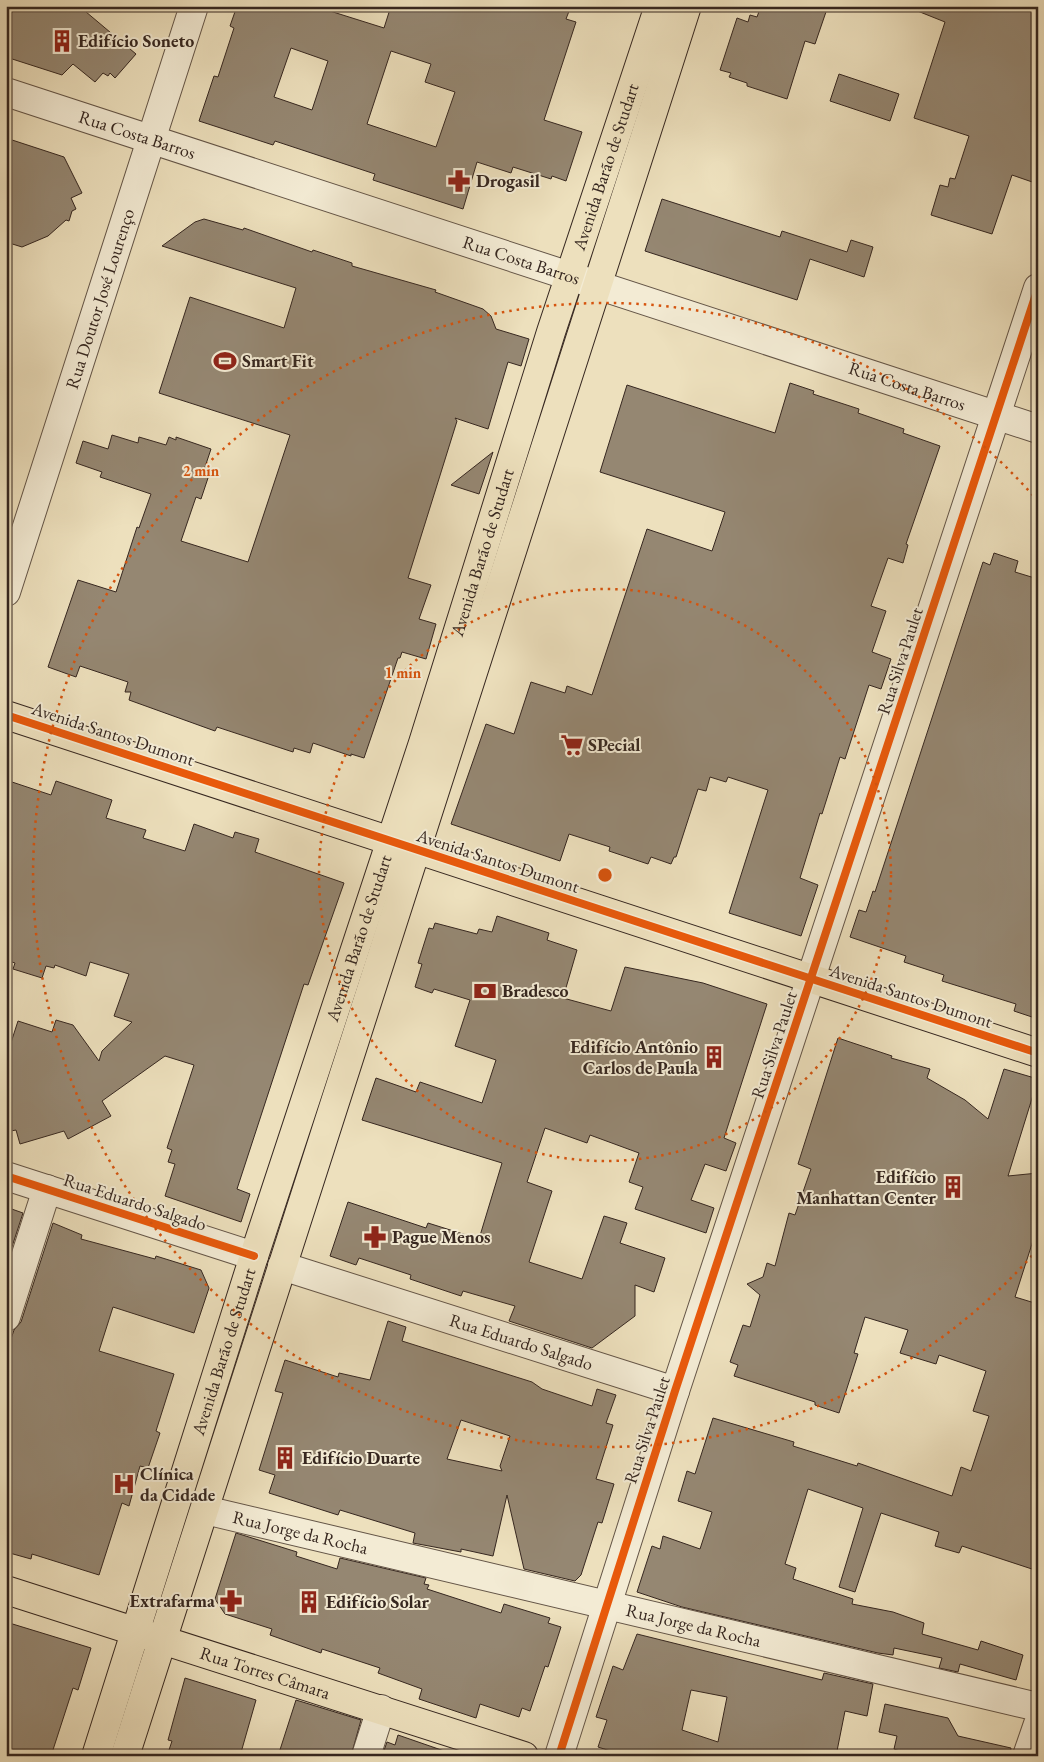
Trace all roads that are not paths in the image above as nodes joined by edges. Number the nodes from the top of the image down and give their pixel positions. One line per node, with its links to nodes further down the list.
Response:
1 (194, 6): 5 (street, Rua Doutor José Lourenço)
2 (659, 6): 6 (main road, Avenida Barão de Studart)
3 (687, 6): 7 (main road, Avenida Barão de Studart)
4 (6, 92): 5 (street, Rua Costa Barros)
5 (151, 139): 6 (street, Rua Costa Barros); 11 (street, Rua Doutor José Lourenço)
6 (570, 275): 7 (street, Rua Costa Barros); 13 (main road, Avenida Barão de Studart)
7 (598, 285): 9 (street, Rua Costa Barros); 13 (main road, Avenida Barão de Studart)
8 (1038, 288): 9 (street, Rua Silva Paulet)
9 (996, 416): 10 (street, Rua Costa Barros); 14 (street, Rua Silva Paulet)
10 (1038, 429)
11 (6, 592)
12 (6, 715): 13 (main road, Avenida Santos Dumont)
13 (404, 845): 14 (main road, Avenida Santos Dumont); 18 (main road, Avenida Barão de Studart); 19 (main road, Avenida Barão de Studart)
14 (811, 979): 15 (main road, Avenida Santos Dumont); 21 (street, Rua Silva Paulet)
15 (1038, 1053)
16 (6, 1176): 17 (street, Rua Eduardo Salgado)
17 (47, 1189): 18 (street, Rua Eduardo Salgado); 20 (street)
18 (254, 1256): 25 (main road, Avenida Barão de Studart)
19 (282, 1266): 21 (street, Rua Eduardo Salgado); 22 (main road, Avenida Barão de Studart)
20 (6, 1317)
21 (675, 1391): 24 (street, Rua Silva Paulet)
22 (205, 1510): 24 (street, Rua Jorge da Rocha); 26 (main road, Avenida Barão de Studart)
23 (6, 1590): 25 (main road, Rua Torres Câmara)
24 (606, 1606): 27 (street, Rua Jorge da Rocha); 34 (street, Rua Silva Paulet)
25 (136, 1631): 26 (main road, Rua Torres Câmara); 30 (main road, Avenida Barão de Studart)
26 (163, 1639): 28 (main road, Rua Torres Câmara); 31 (main road, Avenida Barão de Studart)
27 (1038, 1706)
28 (381, 1709): 32 (street); 33 (main road, Rua Torres Câmara)
29 (1038, 1724): 35 (street)
30 (96, 1756)
31 (125, 1756)
32 (366, 1756)
33 (524, 1756)
34 (559, 1756)
35 (1027, 1756)

